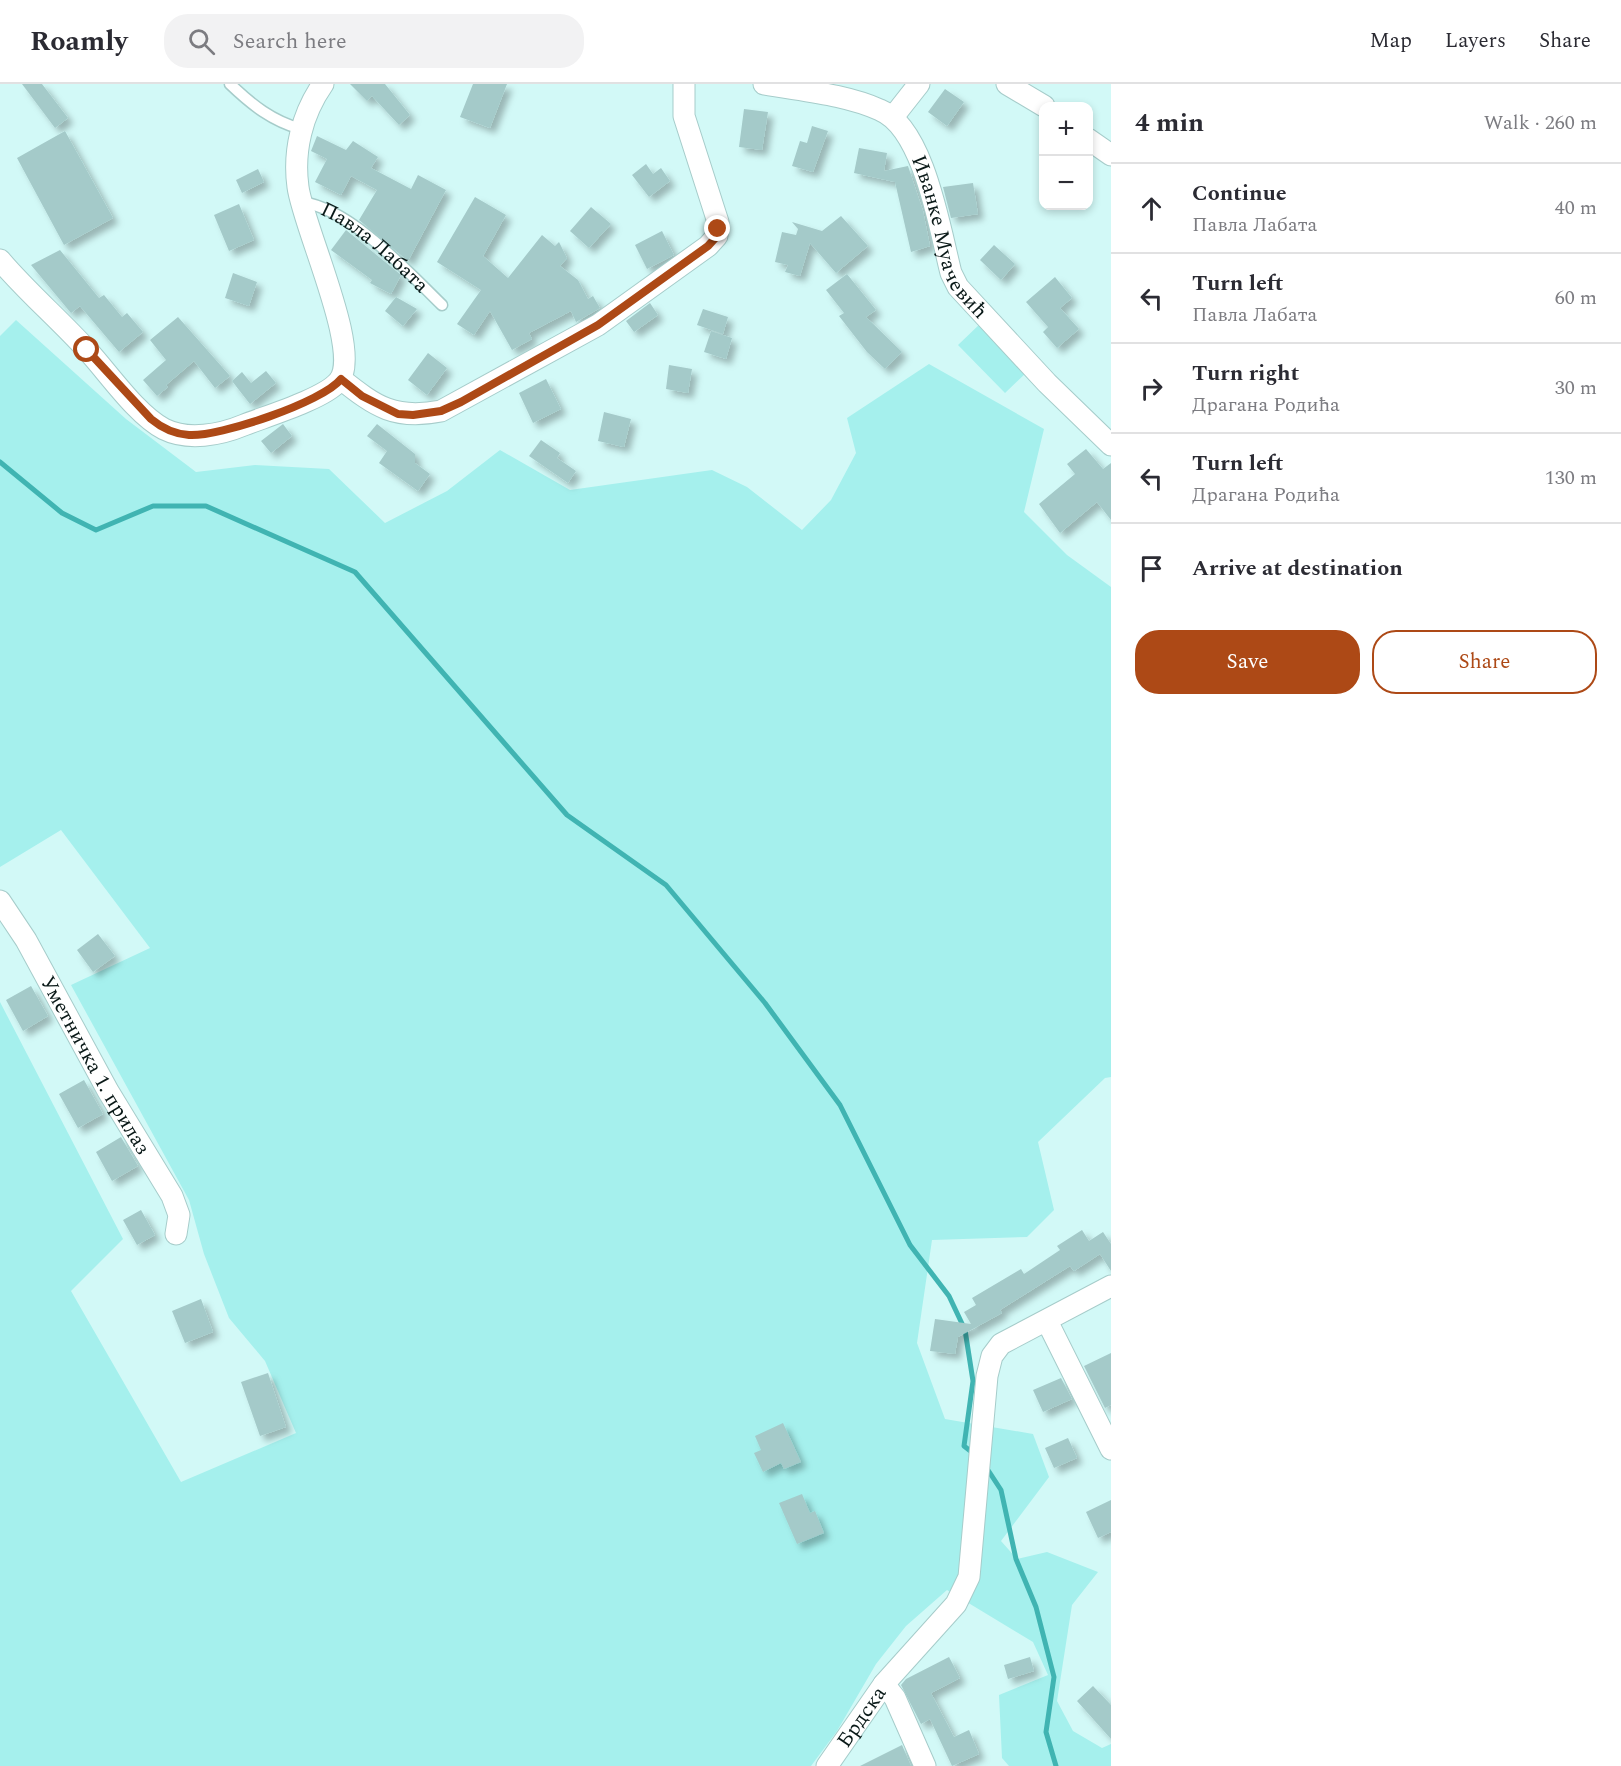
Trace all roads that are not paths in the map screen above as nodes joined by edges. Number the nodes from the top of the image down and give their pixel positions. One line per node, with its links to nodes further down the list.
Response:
1 (230, 84): 9 (lane)
2 (323, 84): 9 (street, Павла Лабата)
3 (684, 84): 15 (street)
4 (764, 84): 8 (street, Иванке Муачевић)
5 (919, 84): 8 (street)
6 (1007, 84): 7 (street)
7 (1039, 103)
8 (892, 117): 16 (street, Иванке Муачевић)
9 (301, 129): 12 (street, Павла Лабата)
10 (1093, 142): 11 (street)
11 (1111, 155)
12 (300, 202): 14 (lane, Павла Лабата); 15 (street, Павла Лабата)
13 (0, 260): 15 (street)
14 (442, 304)
15 (341, 379)
16 (1111, 446)
17 (0, 901): 18 (street, Уметничка 1. прилаз)
18 (176, 1234)
19 (1111, 1286): 20 (street)
20 (1047, 1320): 21 (street); 22 (street)
21 (1111, 1449)
22 (884, 1684): 23 (street, Брдска); 24 (street, Брдска)
23 (827, 1766)
24 (925, 1766)

